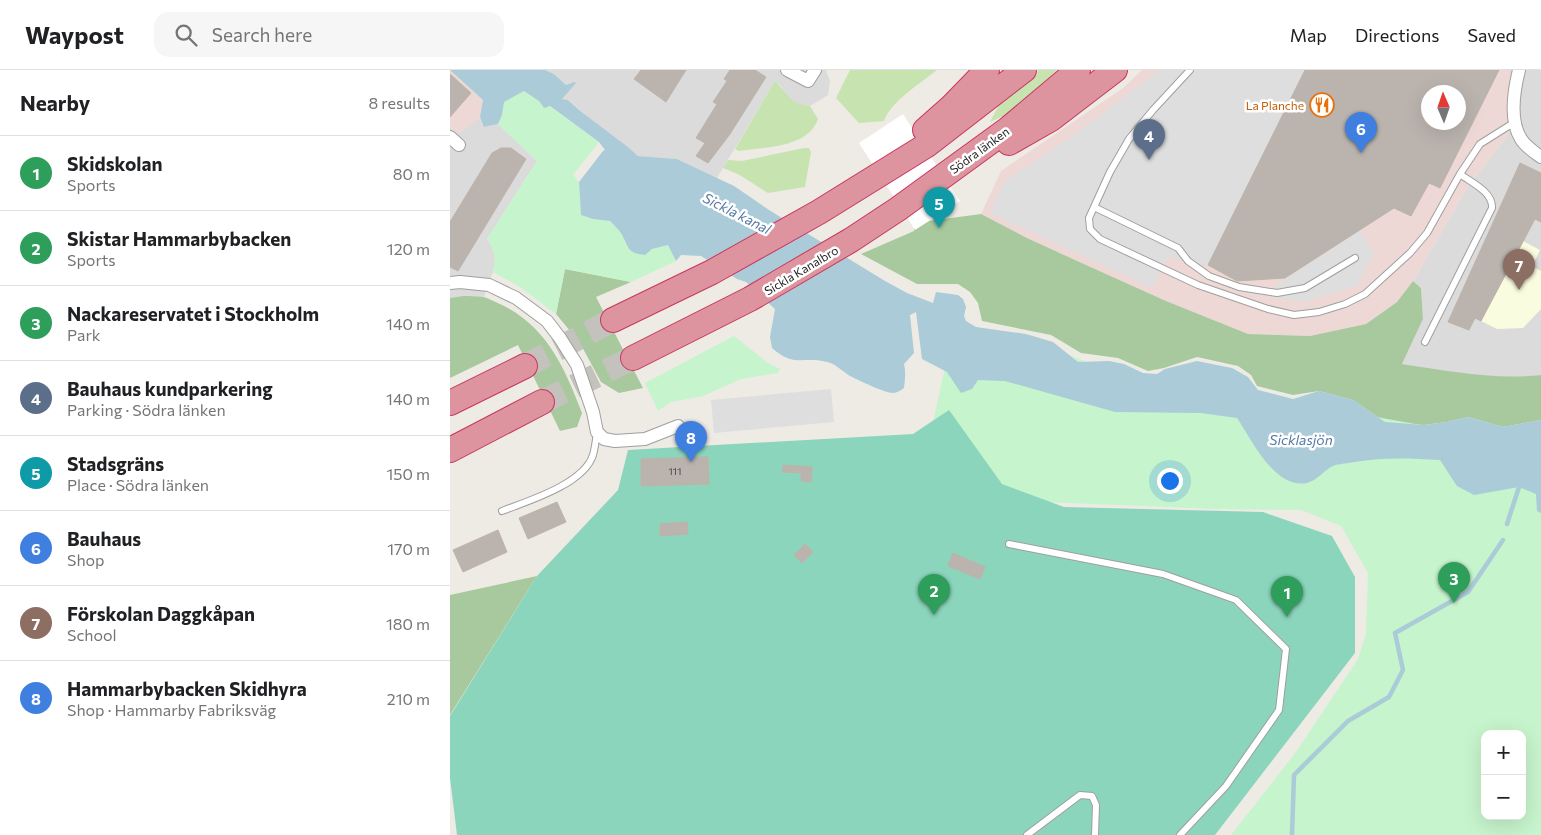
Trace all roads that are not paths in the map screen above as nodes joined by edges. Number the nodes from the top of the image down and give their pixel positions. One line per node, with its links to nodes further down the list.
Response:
1 (787, 70): 2 (street)
2 (814, 70)
3 (987, 70): 14 (highway)
4 (1024, 70): 14 (highway)
5 (1078, 70): 13 (highway, Södra länken)
6 (1115, 70): 13 (highway)
7 (1190, 70): 12 (lane)
8 (1519, 70): 9 (street)
9 (1515, 122): 10 (street); 11 (lane)
10 (1541, 157)
11 (1460, 174): 12 (lane); 19 (lane)
12 (1094, 207): 16 (lane)
13 (898, 209): 15 (highway, Södra länken)
14 (819, 212): 18 (highway)
15 (851, 240): 20 (highway, Sickla Kanalbro)
16 (1355, 258)
17 (450, 283): 25 (street)
18 (613, 320)
19 (1425, 342)
20 (633, 358)
21 (525, 366): 23 (highway)
22 (542, 402): 26 (highway)
23 (450, 403)
24 (678, 426): 25 (street)
25 (597, 432): 27 (lane)
26 (450, 450)
27 (502, 511)
28 (1009, 544): 31 (lane)
29 (1027, 835): 30 (lane)
30 (1095, 835)
31 (1180, 835)

